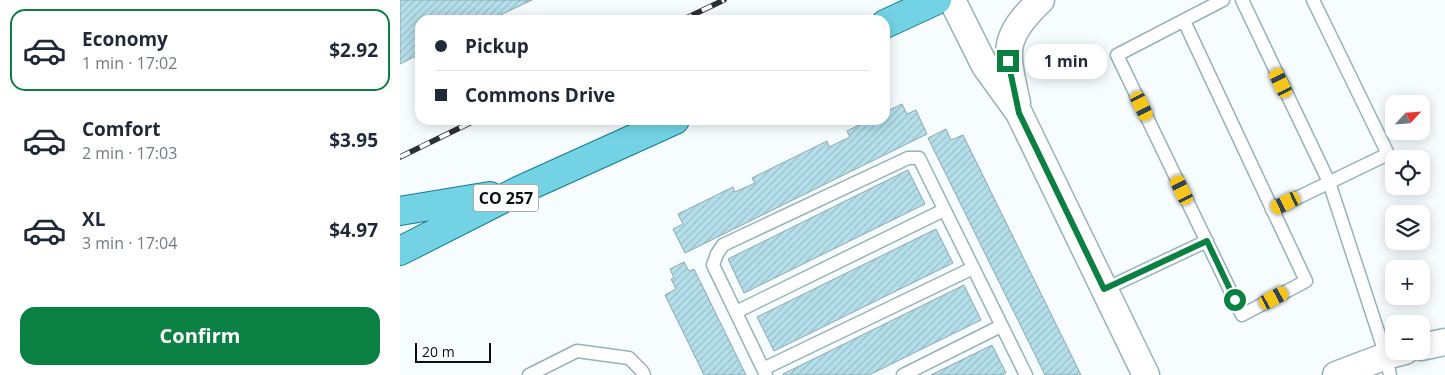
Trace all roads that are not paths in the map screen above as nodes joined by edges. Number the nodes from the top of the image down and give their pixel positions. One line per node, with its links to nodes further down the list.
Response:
1 (937, 0): 8 (main road)
2 (952, 0): 9 (street)
3 (1041, 0): 9 (street)
4 (1223, 0): 7 (lane)
5 (1242, 0): 11 (lane)
6 (1313, 0): 11 (lane)
7 (1184, 21): 14 (lane); 16 (lane)
8 (890, 22)
9 (1019, 113): 19 (street)
10 (664, 125): 12 (main road, CO 257)
11 (1329, 182): 14 (lane); 24 (lane)
12 (518, 191): 15 (main road); 17 (main road, CO 257)
13 (944, 210): 18 (lane); 20 (lane); 20 (lane)
14 (1272, 210): 16 (lane)
15 (400, 212)
16 (1207, 241): 19 (lane)
17 (400, 251)
18 (973, 268): 21 (lane); 25 (lane)
19 (1104, 289): 30 (street)
20 (736, 312): 25 (lane)
21 (1002, 326): 28 (lane); 29 (lane)
22 (1445, 342): 23 (street)
23 (1430, 345)
24 (1394, 361): 31 (street)
25 (765, 372)
26 (529, 375): 27 (lane)
27 (644, 375)
28 (903, 375)
29 (1026, 375)
30 (1146, 375)
31 (1336, 375)

